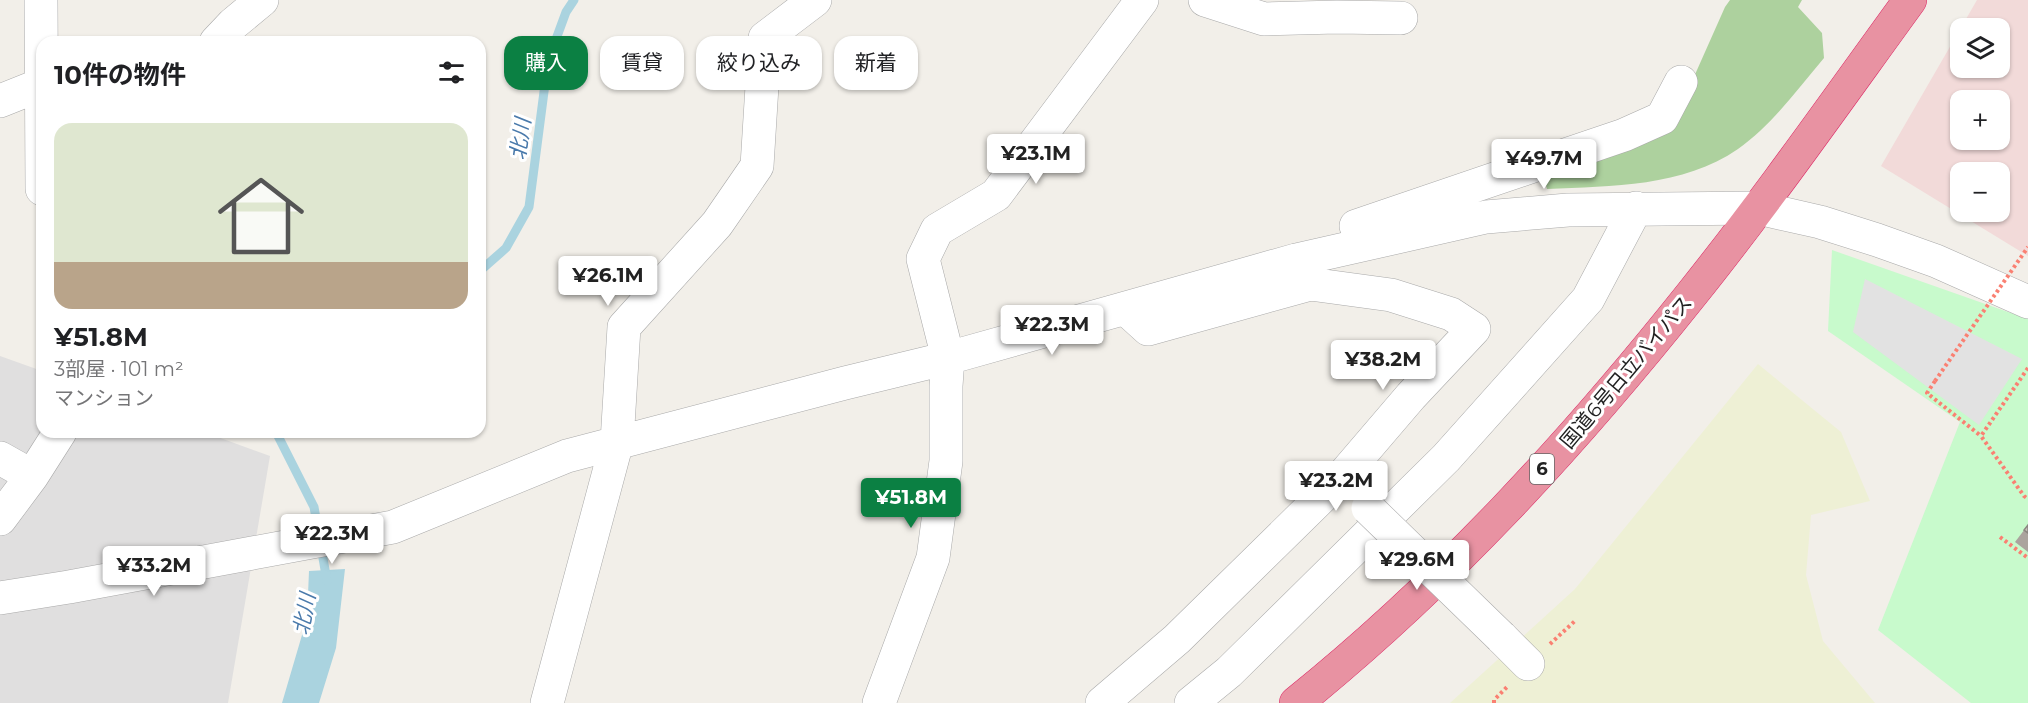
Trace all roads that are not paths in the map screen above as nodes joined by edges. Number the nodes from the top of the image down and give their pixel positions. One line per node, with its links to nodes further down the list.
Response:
1 (41, 0): 8 (street)
2 (262, 0): 9 (street)
3 (815, 0): 20 (street)
4 (1142, 0): 18 (street)
5 (1206, 0): 7 (street)
6 (1910, 0): 14 (highway, 国道6号日立バイパス / 6)
7 (1401, 18)
8 (41, 36)
9 (222, 36)
10 (1681, 82): 15 (street)
11 (36, 87): 12 (street)
12 (0, 101)
13 (1636, 208): 14 (street); 15 (street); 30 (street)
14 (1758, 208): 16 (street); 31 (highway, 国道6号日立バイパス / 6)
15 (1336, 251): 17 (street)
16 (2028, 302)
17 (1126, 309): 18 (street); 23 (street)
18 (948, 358): 20 (street); 28 (street)
19 (56, 438): 22 (street)
20 (617, 442): 25 (street); 27 (street)
21 (0, 458): 22 (street)
22 (32, 476): 24 (street)
23 (1340, 479): 26 (street, bridge); 29 (street)
24 (0, 519)
25 (0, 598)
26 (1528, 664)
27 (548, 703)
28 (879, 703)
29 (1102, 703)
30 (1191, 703)
31 (1296, 703)

